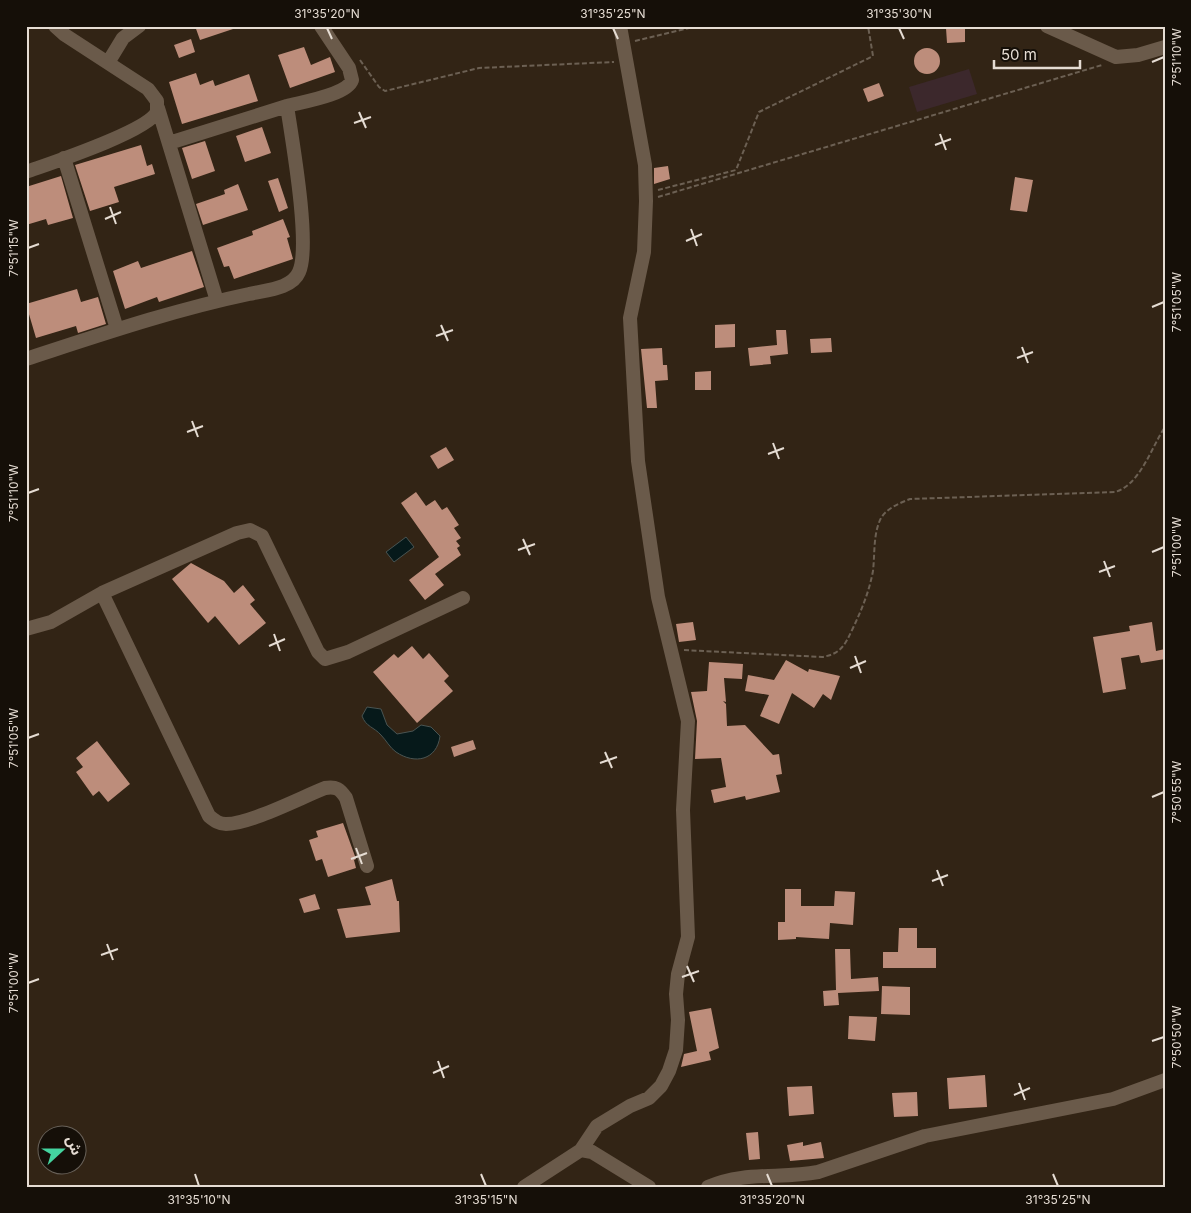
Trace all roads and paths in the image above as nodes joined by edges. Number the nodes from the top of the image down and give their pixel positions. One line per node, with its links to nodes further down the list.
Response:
1 (55, 26): 13 (street)
2 (140, 26): 13 (street)
3 (321, 26): 14 (street)
4 (620, 26): 12 (street)
5 (696, 26): 8 (path)
6 (868, 26): 19 (path)
7 (1047, 26): 11 (street)
8 (629, 42)
9 (1165, 47): 11 (street)
10 (358, 57): 12 (path)
11 (1128, 57): 19 (path)
12 (626, 61): 19 (street)
13 (109, 62): 15 (street)
14 (287, 106): 16 (street); 20 (street)
15 (158, 108): 16 (street); 17 (street)
16 (170, 142): 20 (street)
17 (64, 158): 18 (street); 21 (street)
18 (26, 172)
19 (646, 197): 27 (street)
20 (217, 301): 21 (street)
21 (117, 329): 22 (street)
22 (26, 359)
23 (1165, 427): 27 (path)
24 (102, 593): 25 (street); 26 (street); 28 (street)
25 (463, 598)
26 (26, 629)
27 (671, 650): 30 (street)
28 (367, 866)
29 (1165, 1080): 33 (street)
30 (581, 1150): 31 (street); 32 (street)
31 (524, 1187)
32 (648, 1187)
33 (708, 1187)

